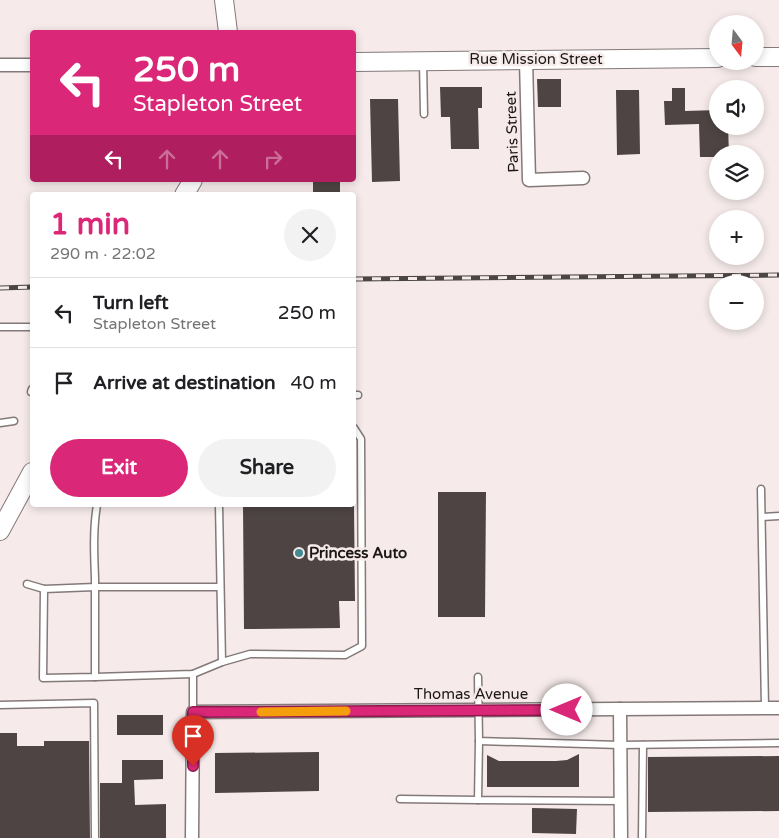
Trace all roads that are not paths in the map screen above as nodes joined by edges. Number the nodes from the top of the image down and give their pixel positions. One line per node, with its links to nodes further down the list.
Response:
1 (224, 0): 2 (street)
2 (228, 30)
3 (764, 57): 4 (street)
4 (779, 57)
5 (709, 58): 7 (street, Rue Mission Street)
6 (423, 60): 7 (street, Rue Mission Street); 8 (street, Rue Mission Street); 11 (lane)
7 (526, 60): 12 (street, Paris Street)
8 (356, 62)
9 (0, 65): 10 (street)
10 (30, 65)
11 (424, 114)
12 (584, 178)
13 (0, 327): 14 (lane)
14 (30, 327)
15 (14, 421): 16 (lane)
16 (0, 423)
17 (356, 431): 29 (lane)
18 (30, 476): 24 (street)
19 (762, 490): 23 (lane)
20 (97, 507): 26 (lane)
21 (218, 507): 27 (lane)
22 (779, 516): 23 (lane)
23 (762, 517): 34 (lane)
24 (0, 531)
25 (27, 584): 28 (lane)
26 (95, 586): 27 (lane); 28 (lane); 31 (lane)
27 (219, 587): 29 (lane)
28 (44, 589): 31 (lane)
29 (222, 662): 30 (lane)
30 (193, 674): 31 (lane); 38 (lane)
31 (96, 677)
32 (478, 677): 37 (lane)
33 (0, 705): 46 (lane)
34 (765, 708): 35 (street, Thomas Avenue); 36 (street, Thomas Avenue)
35 (779, 708)
36 (620, 709): 37 (street, Thomas Avenue); 41 (street)
37 (479, 710): 38 (street, Thomas Avenue); 39 (lane)
38 (193, 712): 47 (street)
39 (479, 741): 41 (lane); 44 (lane)
40 (779, 743): 42 (lane)
41 (620, 745): 42 (lane); 45 (street)
42 (644, 745): 49 (lane)
43 (400, 799): 44 (lane)
44 (478, 800): 45 (lane)
45 (621, 801): 48 (street)
46 (96, 838)
47 (192, 838)
48 (621, 838)
49 (642, 838)

